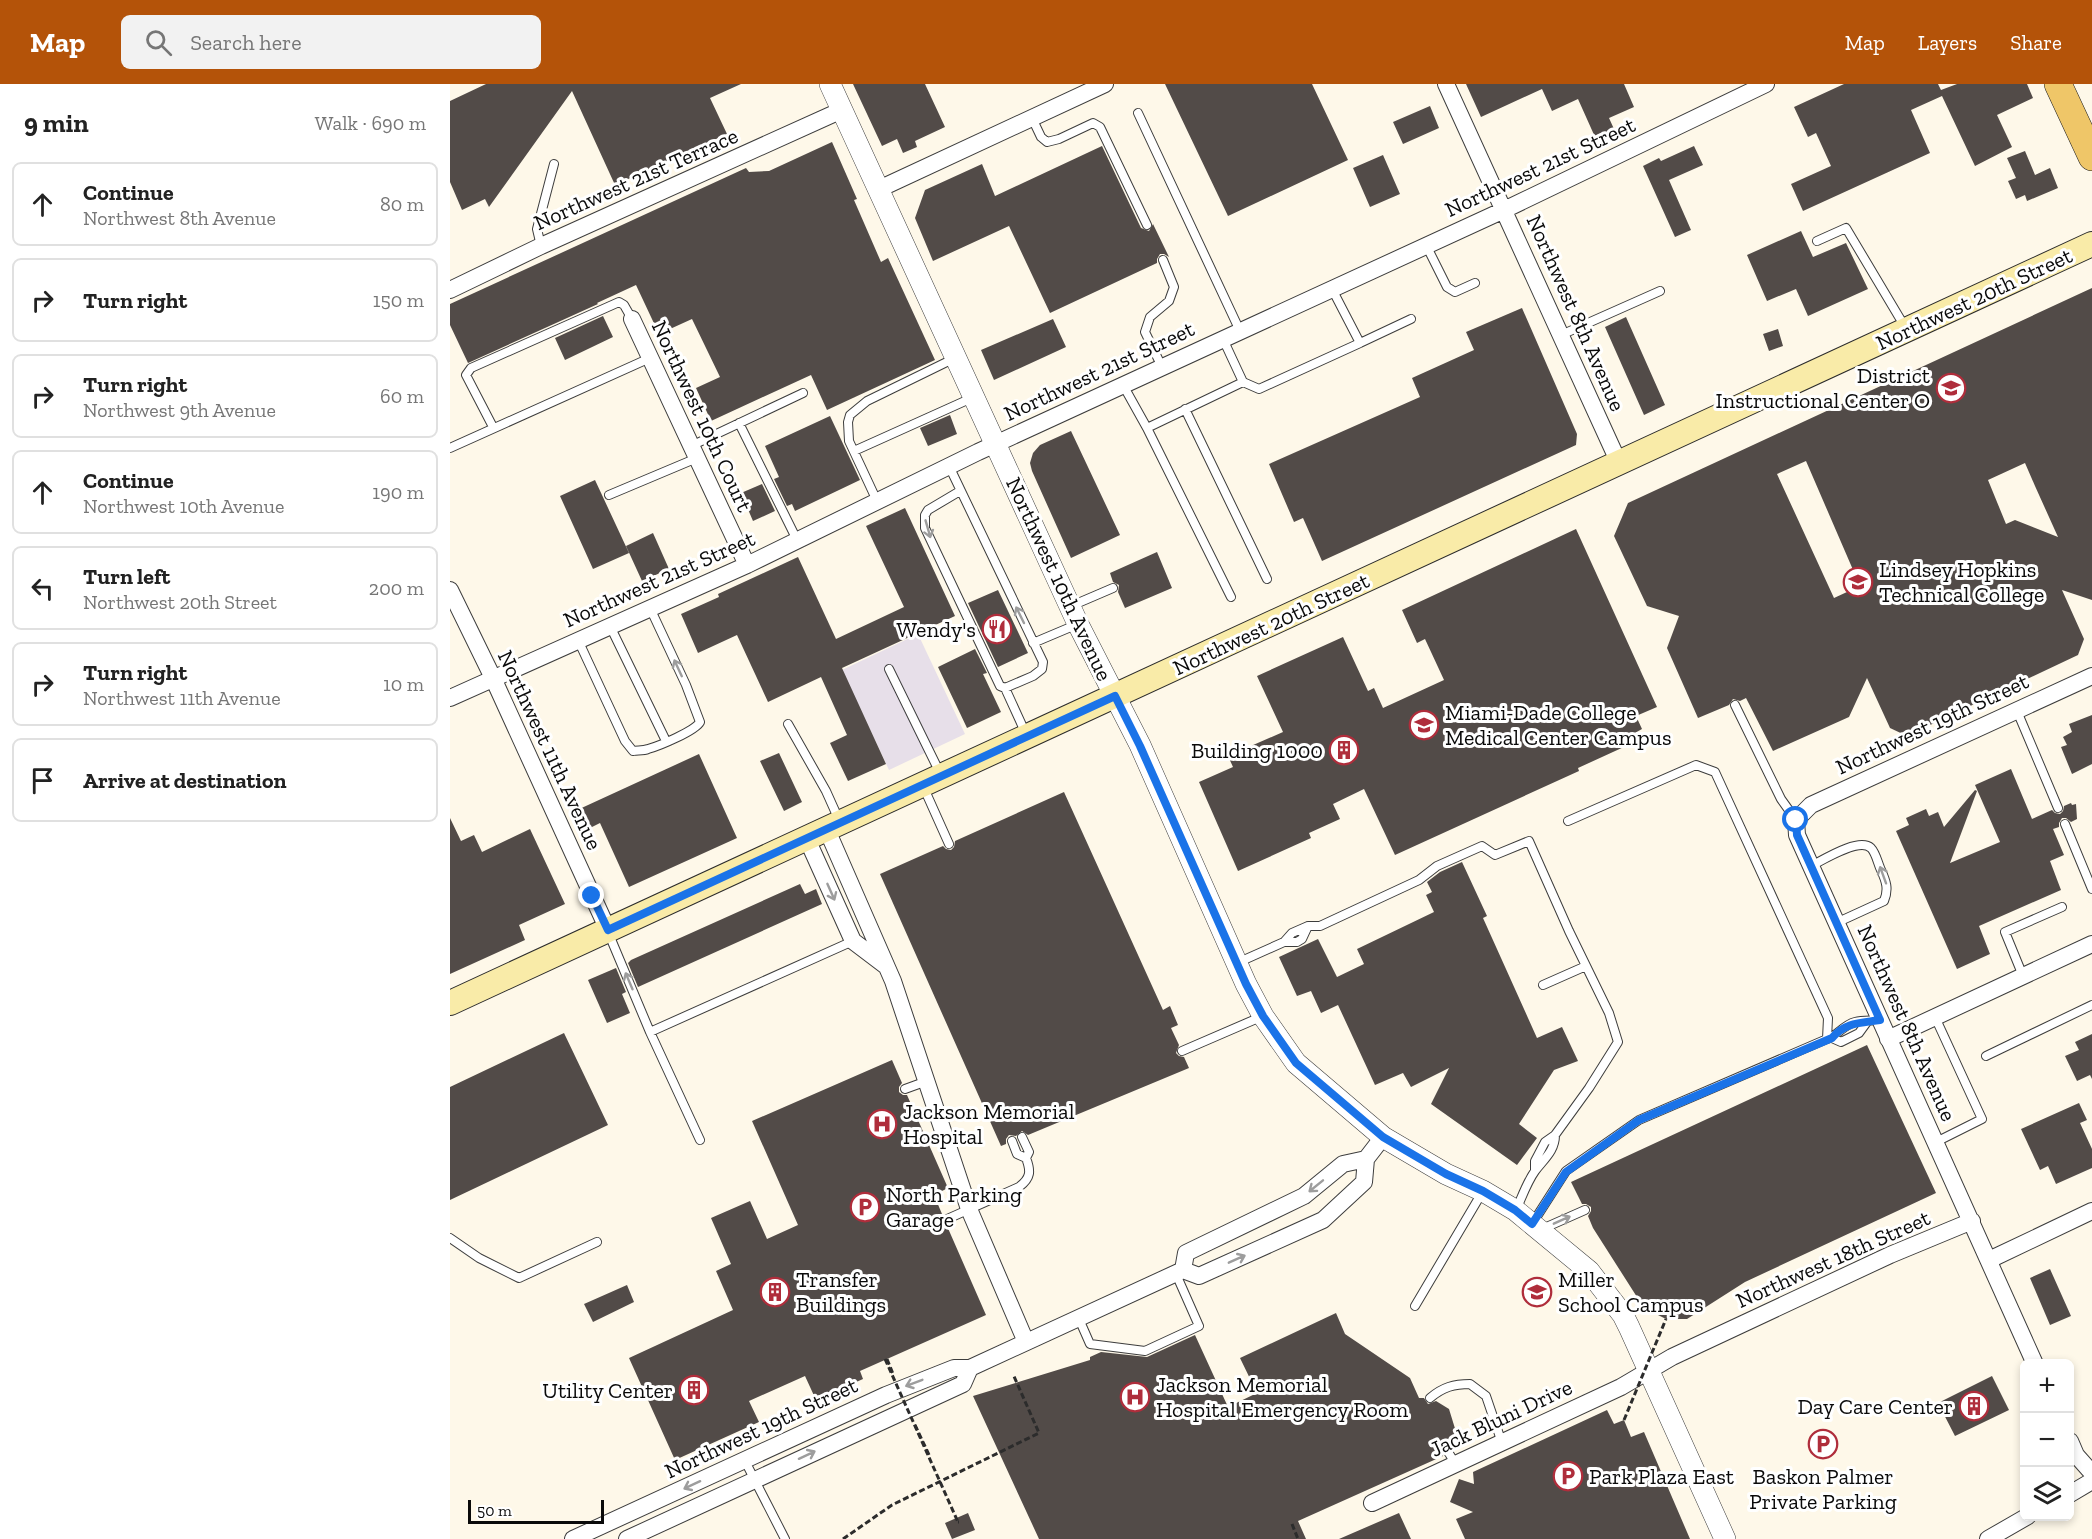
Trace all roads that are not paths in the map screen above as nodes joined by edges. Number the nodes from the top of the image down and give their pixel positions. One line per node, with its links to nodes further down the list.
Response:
1 (830, 84): 6 (street, Northwest 10th Avenue)
2 (1105, 84): 8 (street)
3 (1446, 84): 12 (street, Northwest 8th Avenue)
4 (1766, 84): 12 (street, Northwest 21st Street)
5 (2058, 84): 9 (main road)
6 (842, 111): 11 (street, Northwest 10th Avenue); 17 (street, Northwest 21st Terrace)
7 (1138, 112): 26 (lane)
8 (1032, 118): 11 (street); 13 (lane)
9 (2092, 157)
10 (554, 164): 17 (lane)
11 (879, 189): 31 (street, Northwest 10th Avenue)
12 (1504, 210): 16 (street, Northwest 21st Street); 27 (street, Northwest 8th Avenue)
13 (1147, 225)
14 (1817, 241): 25 (lane)
15 (2092, 243): 25 (main road, Northwest 20th Street)
16 (1426, 245): 19 (lane); 20 (street, Northwest 21st Street)
17 (541, 246): 21 (street, Northwest 21st Terrace)
18 (1163, 260): 32 (lane)
19 (1475, 283)
20 (1332, 289): 26 (street, Northwest 21st Street); 29 (lane)
21 (450, 290)
22 (1660, 291): 27 (lane)
23 (1411, 318): 29 (lane)
24 (632, 320): 30 (street, Northwest 10th Court); 39 (lane)
25 (1906, 330): 45 (main road, Northwest 20th Street)
26 (1240, 331): 28 (street, Northwest 21st Street)
27 (1561, 335): 45 (street, Northwest 8th Avenue)
28 (1223, 339): 32 (street, Northwest 21st Street); 33 (lane)
29 (1360, 343): 33 (lane)
30 (650, 358): 39 (lane); 44 (street, Northwest 10th Court)
31 (957, 358): 36 (street, Northwest 10th Avenue); 43 (lane)
32 (1162, 367): 34 (street, Northwest 21st Street)
33 (1243, 382): 37 (lane)
34 (1123, 385): 40 (lane); 41 (street, Northwest 21st Street)
35 (803, 393): 38 (lane)
36 (974, 397): 41 (street, Northwest 10th Avenue); 43 (lane)
37 (1185, 409): 40 (lane); 52 (lane)
38 (739, 423): 44 (lane); 50 (lane)
39 (493, 427): 42 (lane)
40 (1147, 428): 54 (lane)
41 (995, 444): 46 (street, Northwest 21st Street); 57 (street, Northwest 10th Avenue)
42 (450, 448)
43 (854, 451): 49 (lane)
44 (694, 452): 48 (lane); 51 (street, Northwest 10th Court)
45 (1619, 463): 65 (main road, Northwest 20th Street)
46 (949, 466): 47 (lane); 49 (street, Northwest 21st Street)
47 (960, 490): 60 (lane, one-way to 47); 64 (lane, one-way to 64)
48 (609, 495)
49 (877, 501): 50 (street, Northwest 21st Street)
50 (797, 540): 51 (street, Northwest 21st Street)
51 (747, 565): 56 (street, Northwest 21st Street)
52 (1267, 579)
53 (1113, 588): 57 (lane)
54 (1231, 597)
55 (452, 599): 63 (street, Northwest 11th Avenue)
56 (650, 608): 58 (street, Northwest 21st Street); 71 (lane, one-way to 56)
57 (1074, 615): 60 (lane); 65 (street, Northwest 10th Avenue)
58 (610, 626): 59 (street, Northwest 21st Street); 71 (lane)
59 (578, 640): 63 (street, Northwest 21st Street); 71 (lane)
60 (1033, 643): 64 (lane)
61 (888, 669): 72 (lane)
62 (2092, 676): 68 (street, Northwest 19th Street)
63 (493, 678): 66 (street, Northwest 21st Street); 83 (street, Northwest 11th Avenue)
64 (1005, 688): 70 (lane)
65 (1115, 696): 70 (main road, Northwest 20th Street); 86 (street, Northwest 10th Avenue)
66 (450, 698)
67 (1735, 705): 74 (lane, Northwest 8th Avenue)
68 (2017, 711): 73 (lane); 74 (street, Northwest 19th Street)
69 (788, 724): 77 (lane)
70 (1027, 737): 72 (main road, Northwest 20th Street)
71 (666, 741)
72 (932, 781): 77 (main road, Northwest 20th Street); 78 (lane)
73 (2058, 808)
74 (1796, 820): 79 (street, Northwest 8th Avenue)
75 (1568, 821): 98 (lane)
76 (2065, 824): 80 (lane)
77 (825, 831): 83 (main road, Northwest 20th Street); 84 (street, one-way to 84); 88 (street)
78 (949, 844)
79 (1811, 866): 82 (street, Northwest 8th Avenue); 82 (lane, one-way to 79)
80 (2092, 889)
81 (2062, 907): 89 (lane)
82 (1836, 923): 95 (street, Northwest 8th Avenue)
83 (608, 930): 91 (main road, Northwest 20th Street); 96 (lane, one-way to 83)
84 (854, 941): 88 (street); 96 (lane)
85 (2092, 944): 89 (street)
86 (1237, 963): 87 (lane); 93 (street, Northwest 10th Avenue)
87 (1586, 966): 90 (lane); 113 (lane)
88 (886, 967): 101 (street)
89 (2023, 976): 94 (street)
90 (1543, 985)
91 (450, 1003)
92 (2092, 1005): 100 (lane)
93 (1263, 1016): 99 (lane); 104 (street, Northwest 10th Avenue)
94 (1935, 1017): 97 (street); 107 (lane)
95 (1874, 1021): 97 (street, Northwest 8th Avenue); 98 (lane)
96 (650, 1032): 105 (lane)
97 (1888, 1038): 107 (street, Northwest 8th Avenue)
98 (1829, 1039): 117 (lane)
99 (1182, 1051)
100 (1986, 1056)
101 (927, 1081): 102 (lane); 111 (street)
102 (905, 1089)
103 (1022, 1137): 108 (lane)
104 (1383, 1137): 109 (street, Northwest 19th Street); 110 (street, Northwest 10th Avenue)
105 (700, 1140)
106 (1012, 1141): 108 (lane)
107 (1936, 1142): 116 (street, Northwest 8th Avenue)
108 (1026, 1158): 111 (lane)
109 (1366, 1159): 121 (street, one-way to 121); 121 (street, Northwest 19th Street, one-way to 109)
110 (1483, 1191): 113 (street, Northwest 10th Avenue); 122 (lane)
111 (969, 1209): 115 (lane); 124 (street)
112 (1585, 1209): 117 (lane, one-way to 112)
113 (1515, 1210): 117 (street, Northwest 10th Avenue)
114 (2092, 1211): 120 (street)
115 (945, 1220)
116 (1972, 1221): 120 (street, Northwest 8th Avenue); 127 (street, Northwest 18th Street)
117 (1535, 1227): 127 (street, Northwest 10th Avenue)
118 (450, 1238): 119 (lane)
119 (597, 1242)
120 (1989, 1260): 125 (street, Northwest 8th Avenue)
121 (1179, 1272): 123 (street, Northwest 19th Street); 123 (lane)
122 (1415, 1306)
123 (1078, 1319): 124 (street, Northwest 19th Street)
124 (1026, 1342): 126 (street, Northwest 19th Street)
125 (2033, 1359)
126 (970, 1368): 132 (street, Northwest 19th Street, one-way to 132); 135 (street, Northwest 19th Street, one-way to 126)
127 (1648, 1371): 129 (street, Jack Bluni Drive); 143 (street, Northwest 10th Avenue)
128 (1430, 1398): 129 (lane)
129 (1502, 1443): 133 (street, Jack Bluni Drive)
130 (1447, 1450): 133 (lane)
131 (2074, 1450): 134 (street)
132 (745, 1461): 135 (lane); 140 (street, Northwest 19th Street, one-way to 140)
133 (1456, 1465): 138 (street, Jack Bluni Drive)
134 (2092, 1473)
135 (754, 1479): 141 (street, Northwest 19th Street); 142 (lane)
136 (2092, 1481): 137 (street)
137 (2074, 1492)
138 (1372, 1503)
139 (2020, 1521): 144 (street)
140 (573, 1539)
141 (627, 1539)
142 (785, 1539)
143 (1725, 1539)
144 (1988, 1539)

